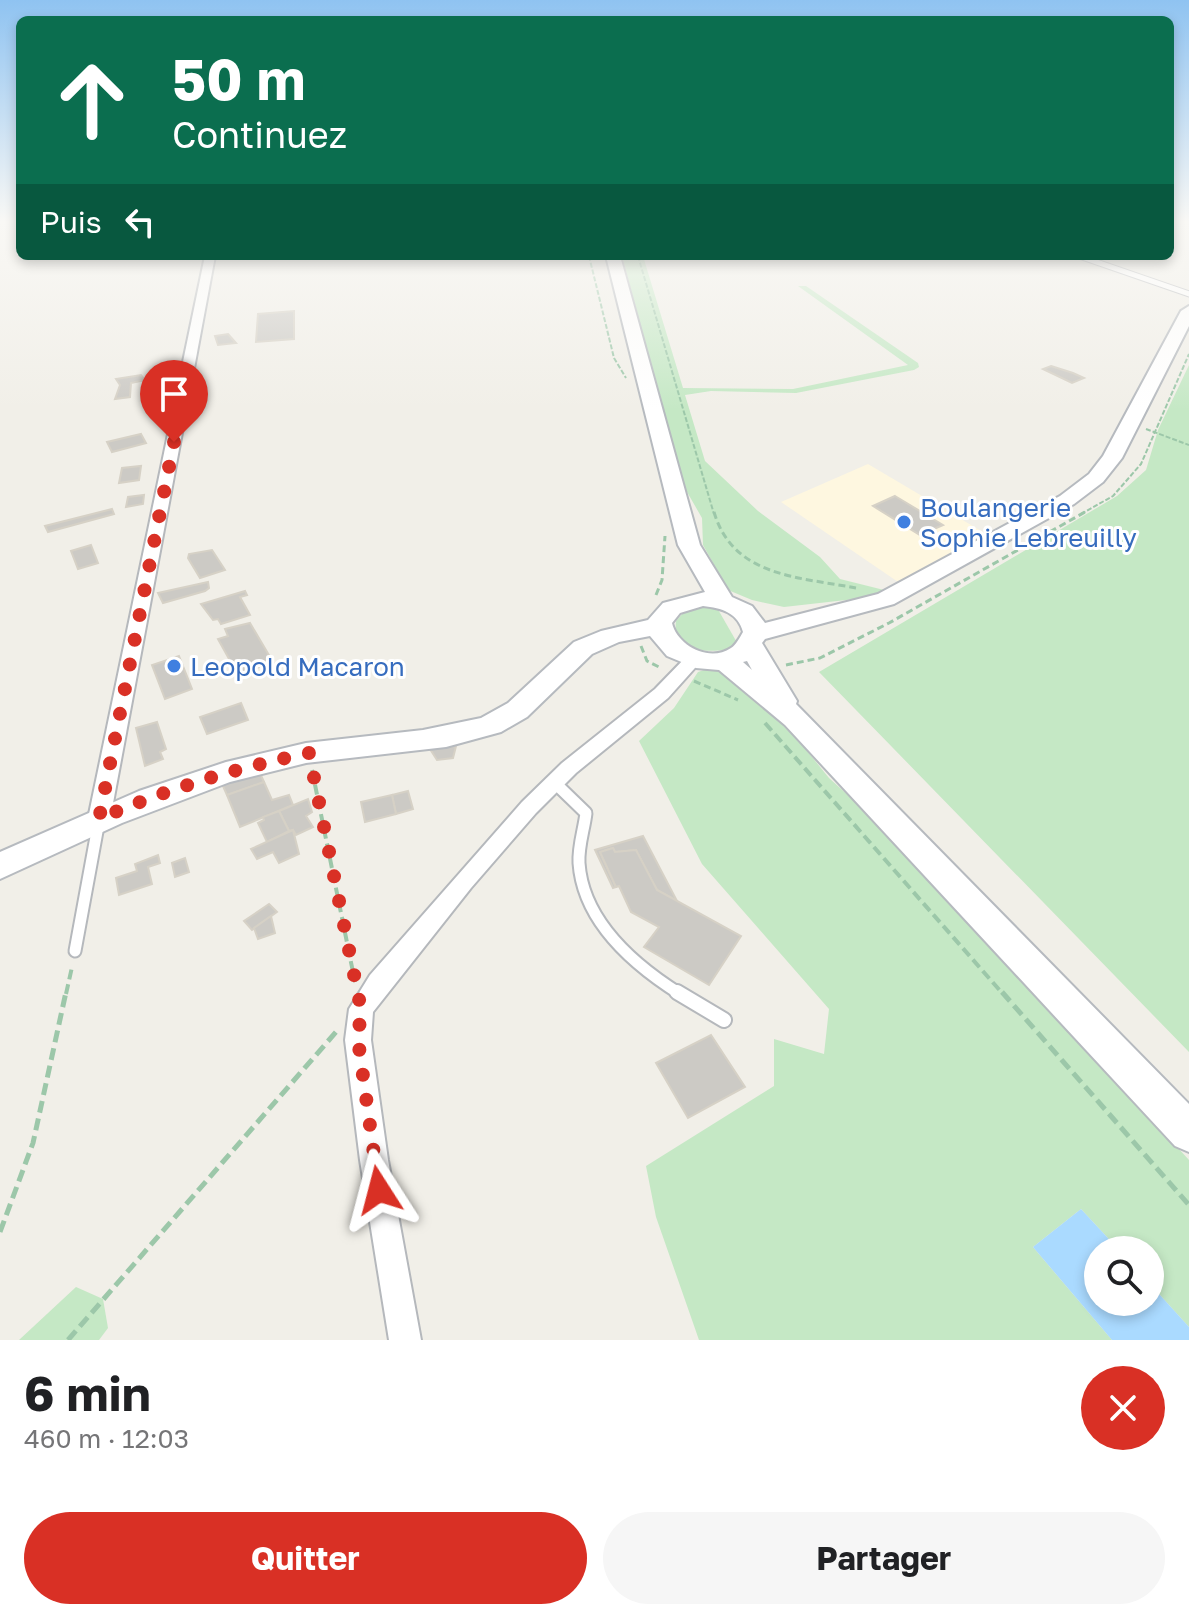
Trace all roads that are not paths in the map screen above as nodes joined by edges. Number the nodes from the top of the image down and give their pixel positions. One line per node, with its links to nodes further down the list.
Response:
1 (204, 285): 17 (street)
2 (621, 285): 6 (main road)
3 (1162, 285): 4 (lane)
4 (1189, 294)
5 (1189, 311): 9 (main road)
6 (689, 545): 7 (main road); 8 (main road)
7 (683, 601): 8 (main road); 10 (main road)
8 (732, 605): 9 (main road); 11 (main road)
9 (848, 610): 11 (main road)
10 (659, 626): 13 (main road); 14 (main road)
11 (754, 640): 12 (main road); 15 (main road)
12 (723, 660): 14 (main road); 15 (main road)
13 (568, 661): 14 (main road); 17 (main road)
14 (682, 665): 16 (street)
15 (795, 718): 21 (main road)
16 (554, 782): 20 (lane); 22 (street)
17 (99, 819): 18 (main road); 19 (lane)
18 (0, 866)
19 (75, 951)
20 (724, 1020)
21 (1189, 1132)
22 (405, 1340)

